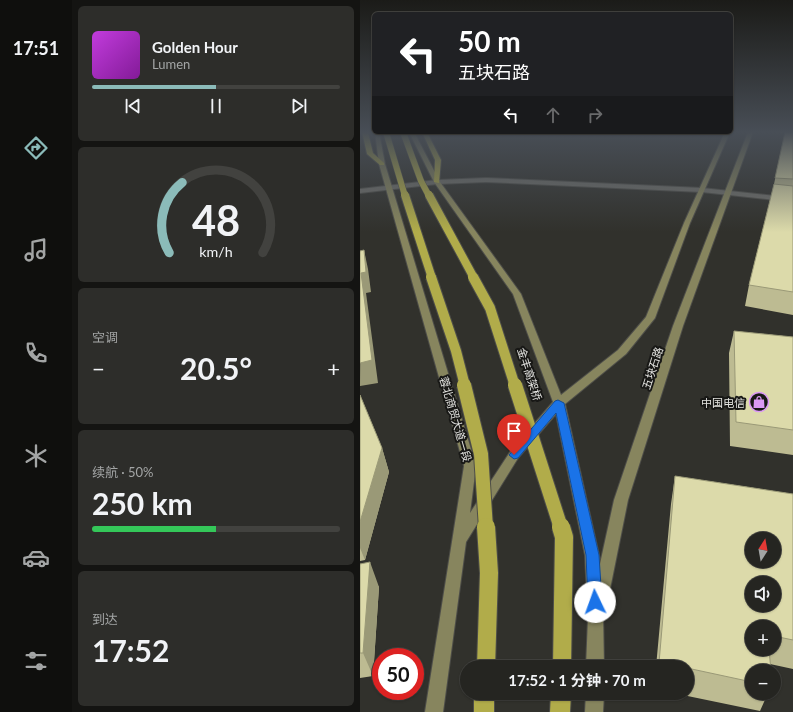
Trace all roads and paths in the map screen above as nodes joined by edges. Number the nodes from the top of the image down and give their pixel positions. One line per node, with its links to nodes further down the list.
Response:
1 (382, 165): 9 (main road, 蓉北商贸大道一段)
2 (396, 165): 17 (highway, bridge)
3 (415, 165): 18 (highway, 金丰高架桥, bridge)
4 (428, 165): 8 (main road)
5 (438, 165): 8 (highway)
6 (713, 165): 10 (main road)
7 (739, 165): 12 (main road, 五块石路)
8 (436, 182): 9 (street); 10 (street); 14 (main road)
9 (389, 188): 11 (street); 15 (main road, 蓉北商贸大道一段)
10 (702, 190): 12 (street); 14 (main road)
11 (360, 191)
12 (728, 192): 13 (street); 16 (main road, 五块石路)
13 (793, 200)
14 (558, 403): 15 (main road); 16 (main road)
15 (460, 540): 23 (main road, 蓉北商贸大道一段)
16 (596, 618): 19 (main road)
17 (486, 660)
18 (562, 660)
19 (595, 660)
20 (484, 700): 24 (highway)
21 (561, 700): 25 (highway)
22 (595, 700): 26 (main road)
23 (434, 712)
24 (484, 712)
25 (560, 712)
26 (594, 712)

